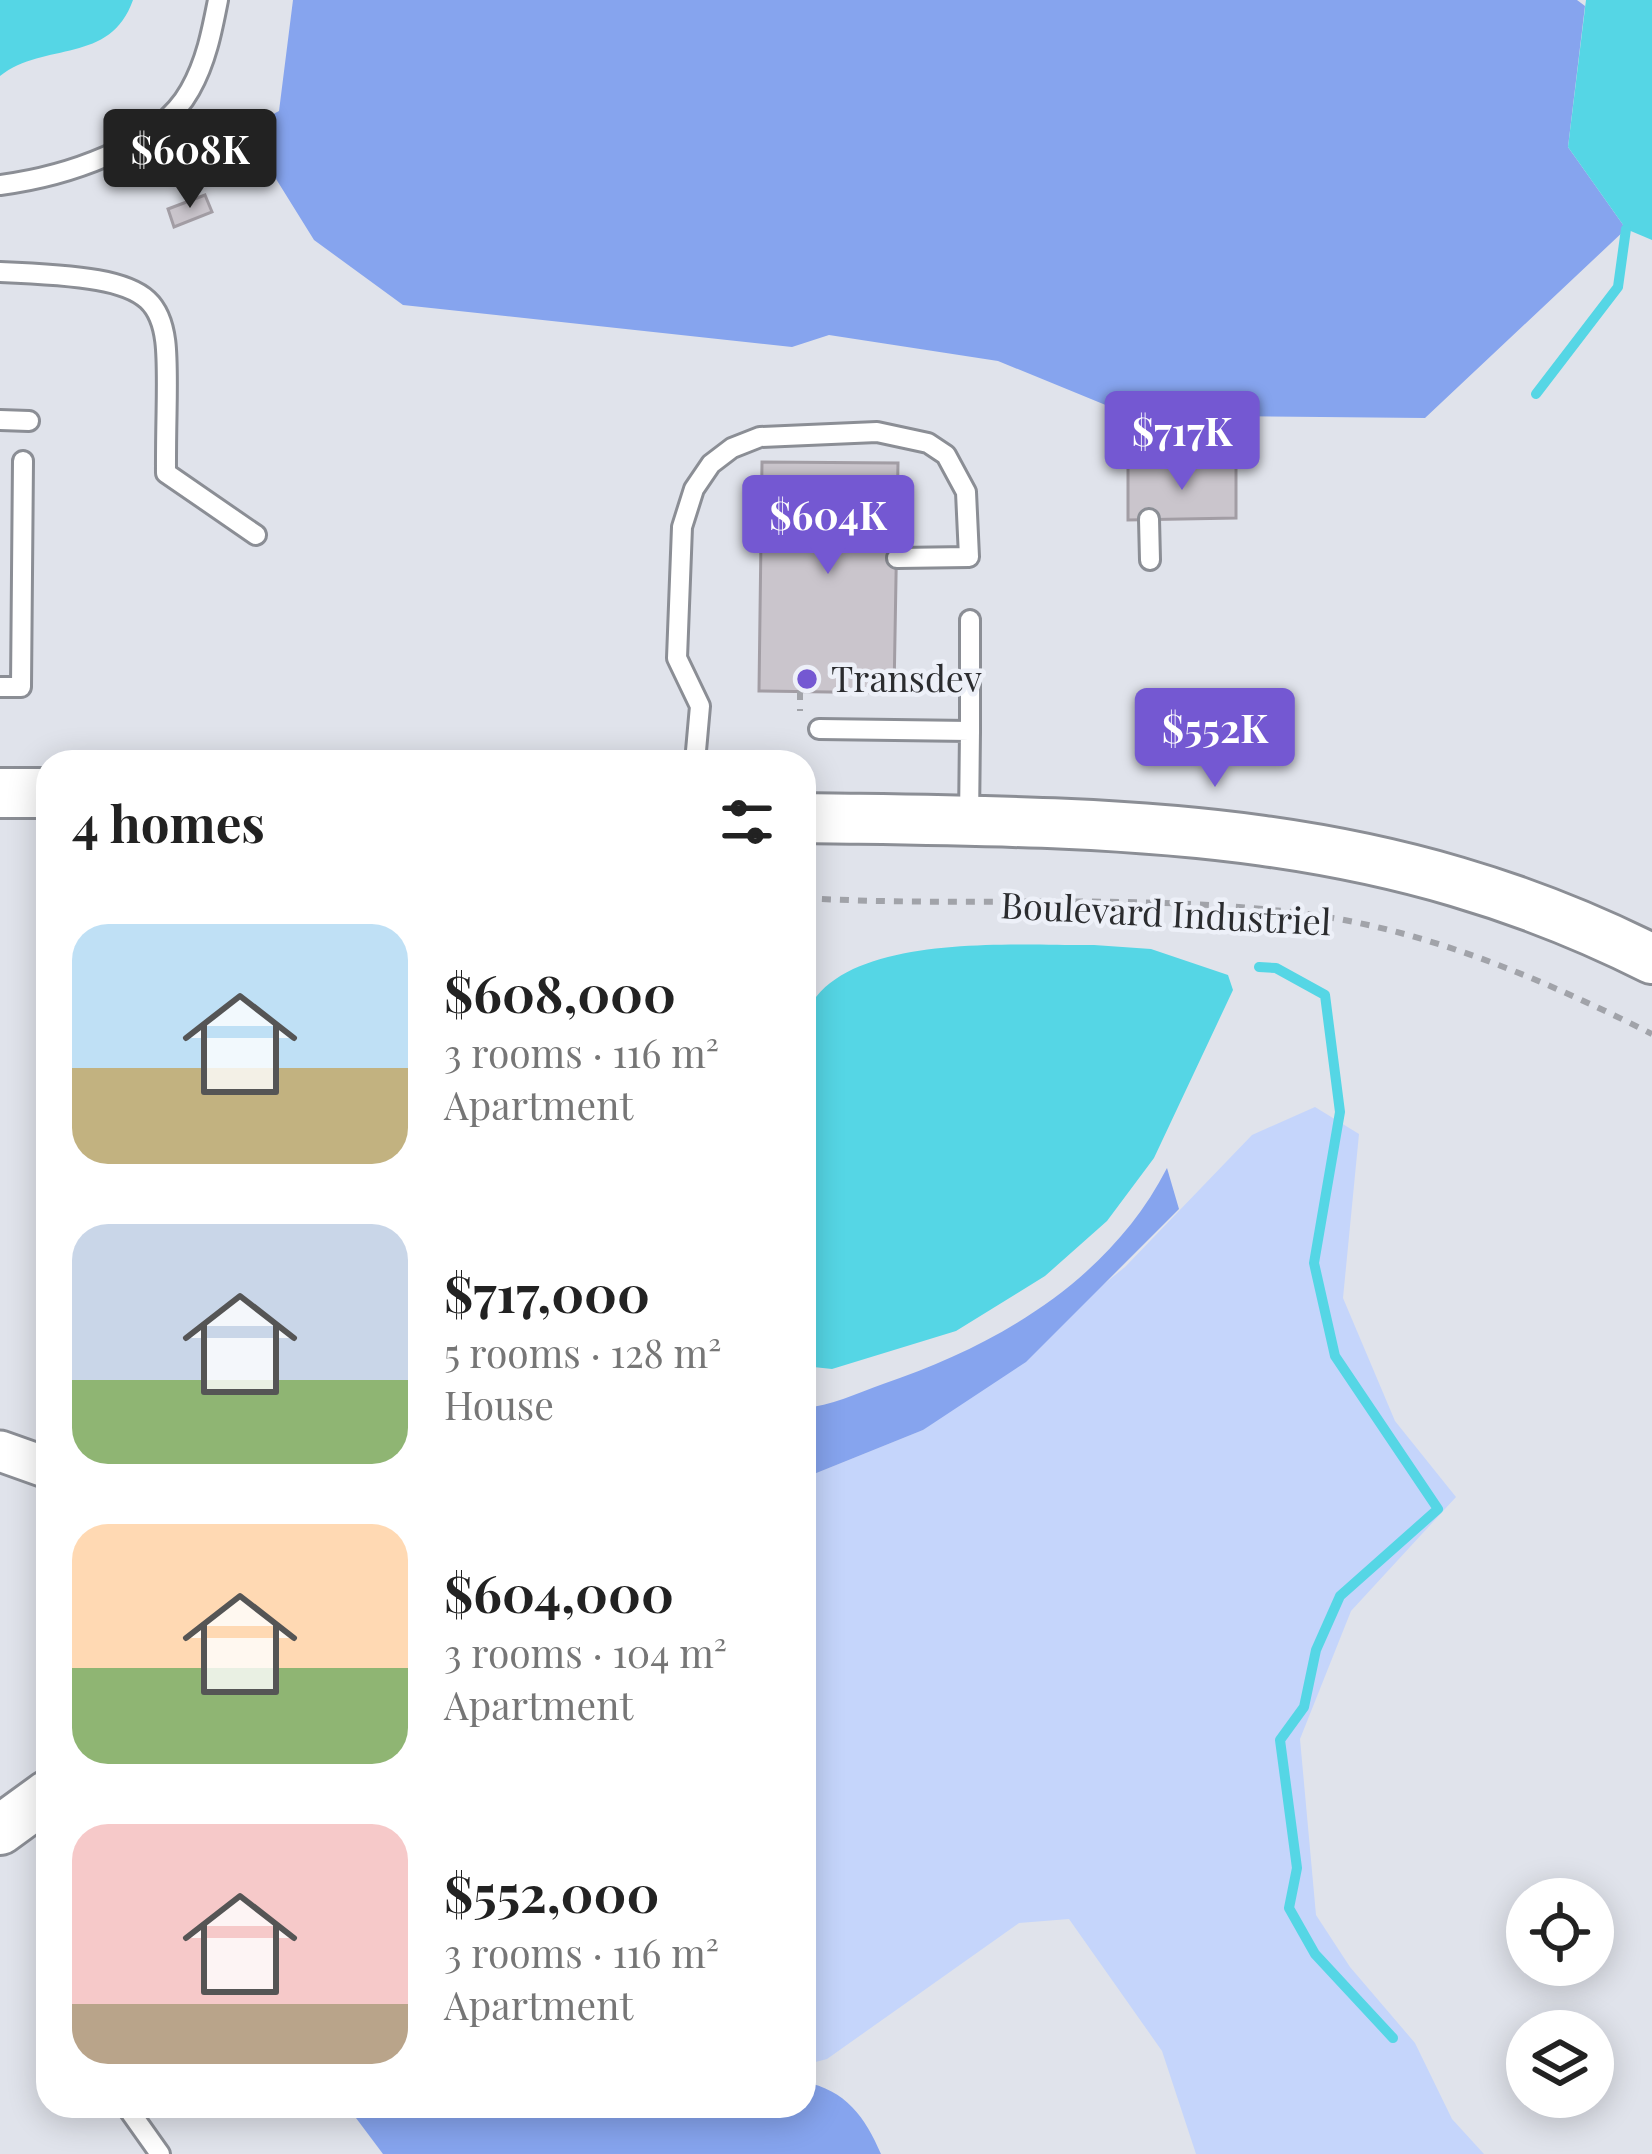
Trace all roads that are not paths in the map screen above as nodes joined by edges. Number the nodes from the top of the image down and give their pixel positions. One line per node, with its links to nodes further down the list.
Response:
1 (218, 0): 2 (lane)
2 (0, 185)
3 (0, 272): 8 (lane)
4 (0, 420): 5 (lane)
5 (28, 421)
6 (23, 461): 12 (lane)
7 (1150, 519): 10 (lane)
8 (256, 535)
9 (897, 558): 15 (lane)
10 (1150, 560)
11 (970, 620): 14 (lane)
12 (0, 687)
13 (819, 729): 14 (lane)
14 (970, 730): 19 (lane)
15 (696, 750)
16 (0, 793): 17 (street)
17 (36, 793)
18 (816, 818): 19 (street, Boulevard Industriel)
19 (969, 821): 20 (street, Boulevard Industriel)
20 (1651, 956)
21 (0, 1451): 22 (street)
22 (36, 1464)
23 (36, 1804): 24 (street)
24 (0, 1830)
25 (134, 2118): 26 (lane)
26 (160, 2154)

